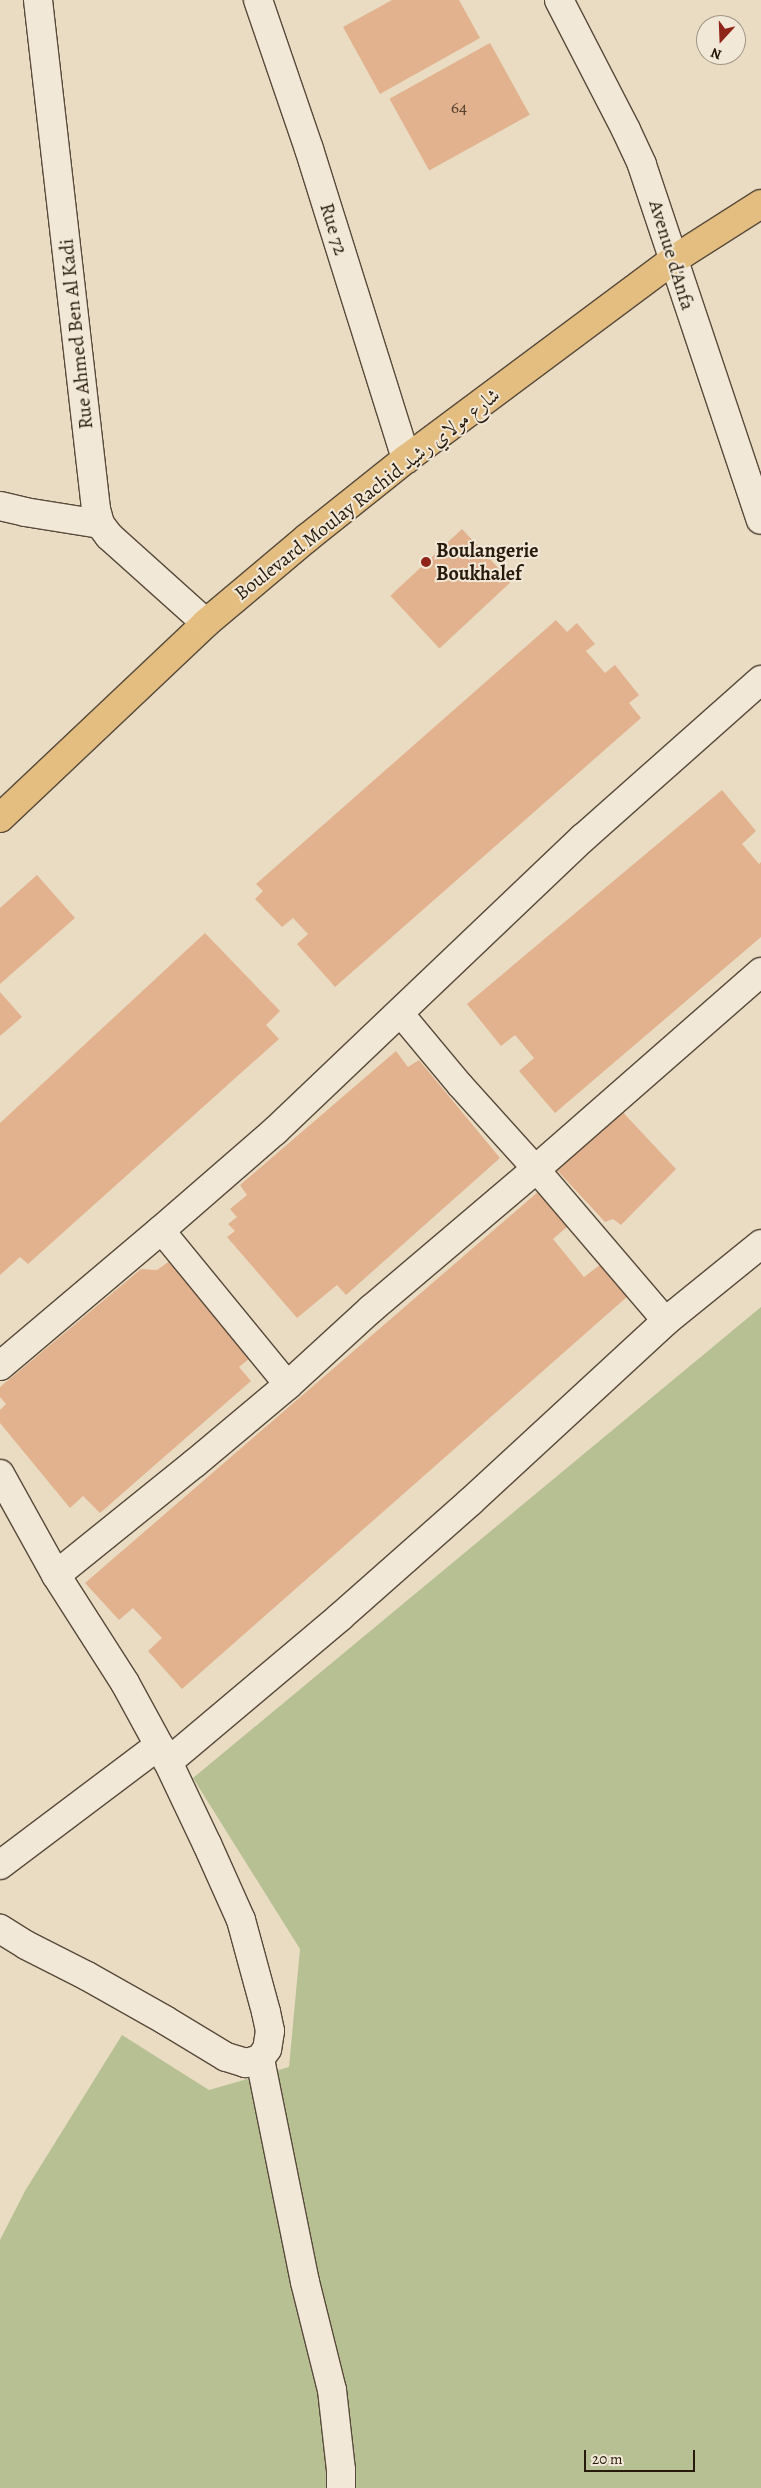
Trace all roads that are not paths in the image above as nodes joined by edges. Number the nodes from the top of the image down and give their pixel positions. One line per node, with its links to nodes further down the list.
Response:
1 (38, 0): 9 (street, Rue Ahmed Ben Al Kadi)
2 (258, 0): 6 (street, Rue 72)
3 (559, 0): 5 (street, Avenue d'Anfa)
4 (761, 204): 5 (main road, Boulevard Moulay Rachid شارع مولاي رشيد)
5 (673, 260): 6 (main road, Boulevard Moulay Rachid شارع مولاي رشيد); 8 (street, Avenue d'Anfa)
6 (406, 458): 10 (main road, Boulevard Moulay Rachid شارع مولاي رشيد)
7 (0, 506): 9 (street)
8 (761, 520)
9 (100, 524): 10 (street, Rue Ahmed Ben Al Kadi)
10 (206, 623): 12 (main road, Boulevard Moulay Rachid شارع مولاي رشيد)
11 (761, 680): 14 (street)
12 (0, 818)
13 (761, 972): 15 (street)
14 (400, 1013): 15 (street); 16 (street)
15 (536, 1169): 18 (street); 20 (street)
16 (161, 1230): 19 (street); 20 (street)
17 (761, 1244): 18 (street)
18 (666, 1321): 23 (street)
19 (0, 1366)
20 (288, 1385): 22 (street)
21 (0, 1474): 22 (street)
22 (56, 1574): 23 (street)
23 (163, 1754): 24 (street); 26 (street)
24 (0, 1865)
25 (0, 1929): 26 (street)
26 (260, 2059): 27 (street)
27 (340, 2488)

